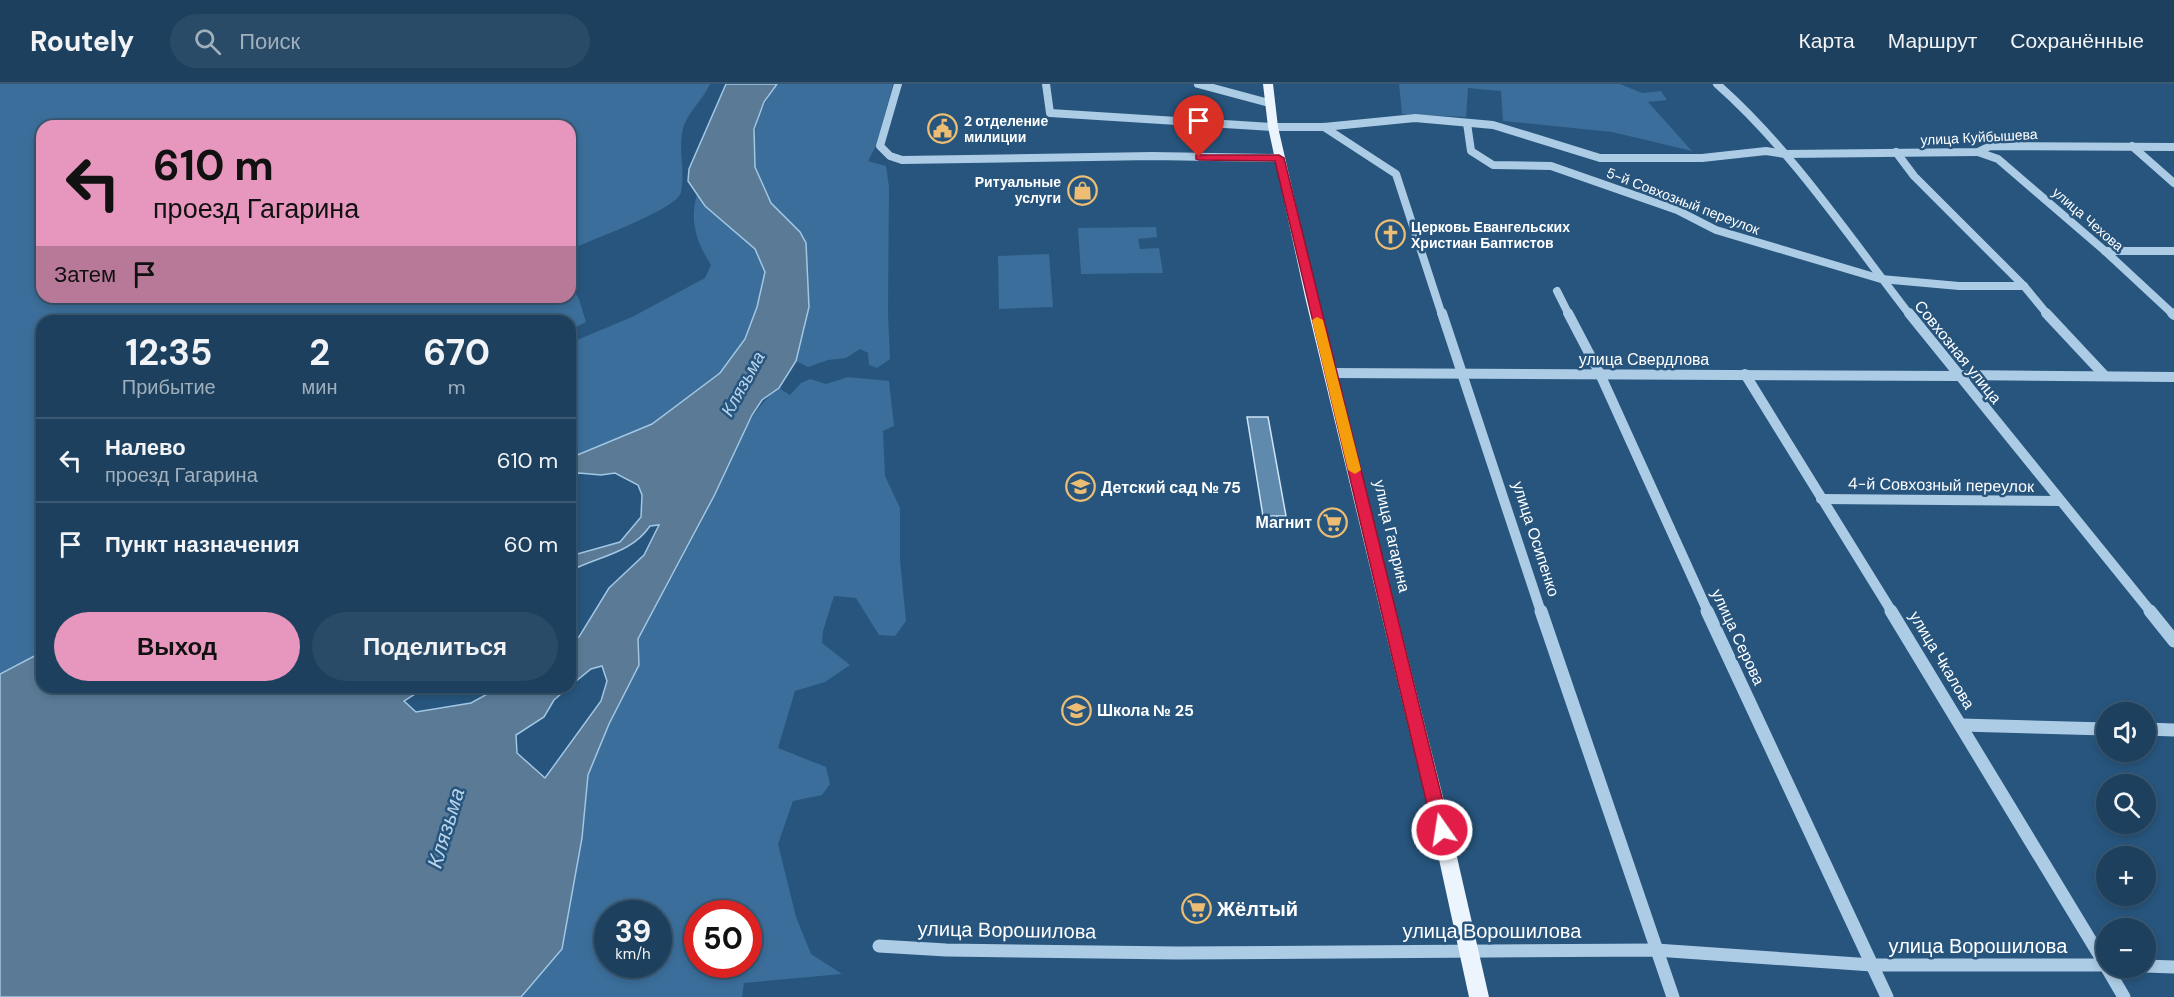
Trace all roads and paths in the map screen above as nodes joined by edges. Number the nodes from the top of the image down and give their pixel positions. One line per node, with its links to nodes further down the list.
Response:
1 (898, 84): 15 (street)
2 (1046, 84): 8 (street, улица Куйбышева)
3 (1198, 84): 6 (street)
4 (1268, 84): 6 (main road, улица Гагарина)
5 (1717, 84): 14 (street, Совхозная улица)
6 (1269, 103): 8 (main road, улица Гагарина)
7 (1467, 123): 9 (street, улица Куйбышева); 14 (street, улица Куйбышева); 19 (street, 5-й Совхозный переулок)
8 (1273, 127): 9 (street, улица Куйбышева); 15 (main road, улица Гагарина)
9 (1324, 127): 24 (street, улица Осипенко)
10 (2132, 147): 11 (street, улица Куйбышева); 13 (street, улица Куйбышева); 16 (street)
11 (2174, 147)
12 (1896, 152): 13 (street, улица Куйбышева); 14 (street, улица Куйбышева); 20 (street)
13 (1978, 152): 17 (street, улица Чехова)
14 (1785, 154): 19 (street, Совхозная улица)
15 (1279, 158): 23 (main road, улица Гагарина)
16 (2174, 183)
17 (2105, 251): 18 (street); 22 (street, улица Чехова)
18 (2174, 251)
19 (1881, 279): 20 (street, 5-й Совхозный переулок); 28 (street, Совхозная улица)
20 (2024, 286): 27 (street)
21 (1557, 291): 25 (street, улица Серова)
22 (2174, 315)
23 (1331, 373): 24 (street, улица Свердлова); 40 (main road, улица Гагарина)
24 (1463, 373): 25 (street, улица Свердлова); 39 (street, улица Осипенко)
25 (1600, 374): 26 (street, улица Свердлова); 41 (street, улица Серова)
26 (1744, 374): 28 (street, улица Свердлова); 30 (street, улица Чкалова)
27 (2104, 375): 28 (street, улица Свердлова); 29 (street, улица Свердлова)
28 (1958, 376): 31 (street, Совхозная улица)
29 (2174, 377)
30 (1821, 499): 31 (street, 4-й Совхозный переулок); 33 (street, улица Чкалова)
31 (2061, 501): 32 (street, Совхозная улица)
32 (2174, 641)
33 (1961, 725): 34 (street); 38 (street, улица Чкалова)
34 (2096, 729)
35 (2156, 729): 36 (street)
36 (2174, 730)
37 (879, 946): 40 (street, улица Ворошилова)
38 (2096, 949)
39 (1656, 950): 40 (street, улица Ворошилова); 41 (street, улица Ворошилова); 47 (street, улица Осипенко)
40 (1469, 951): 46 (main road, улица Гагарина)
41 (1872, 965): 42 (street, улица Ворошилова); 48 (street, улица Серова)
42 (2096, 966)
43 (2156, 966): 44 (street)
44 (2174, 967)
45 (2113, 978): 49 (street, улица Чкалова)
46 (1479, 997)
47 (1673, 997)
48 (1887, 997)
49 (2124, 997)

